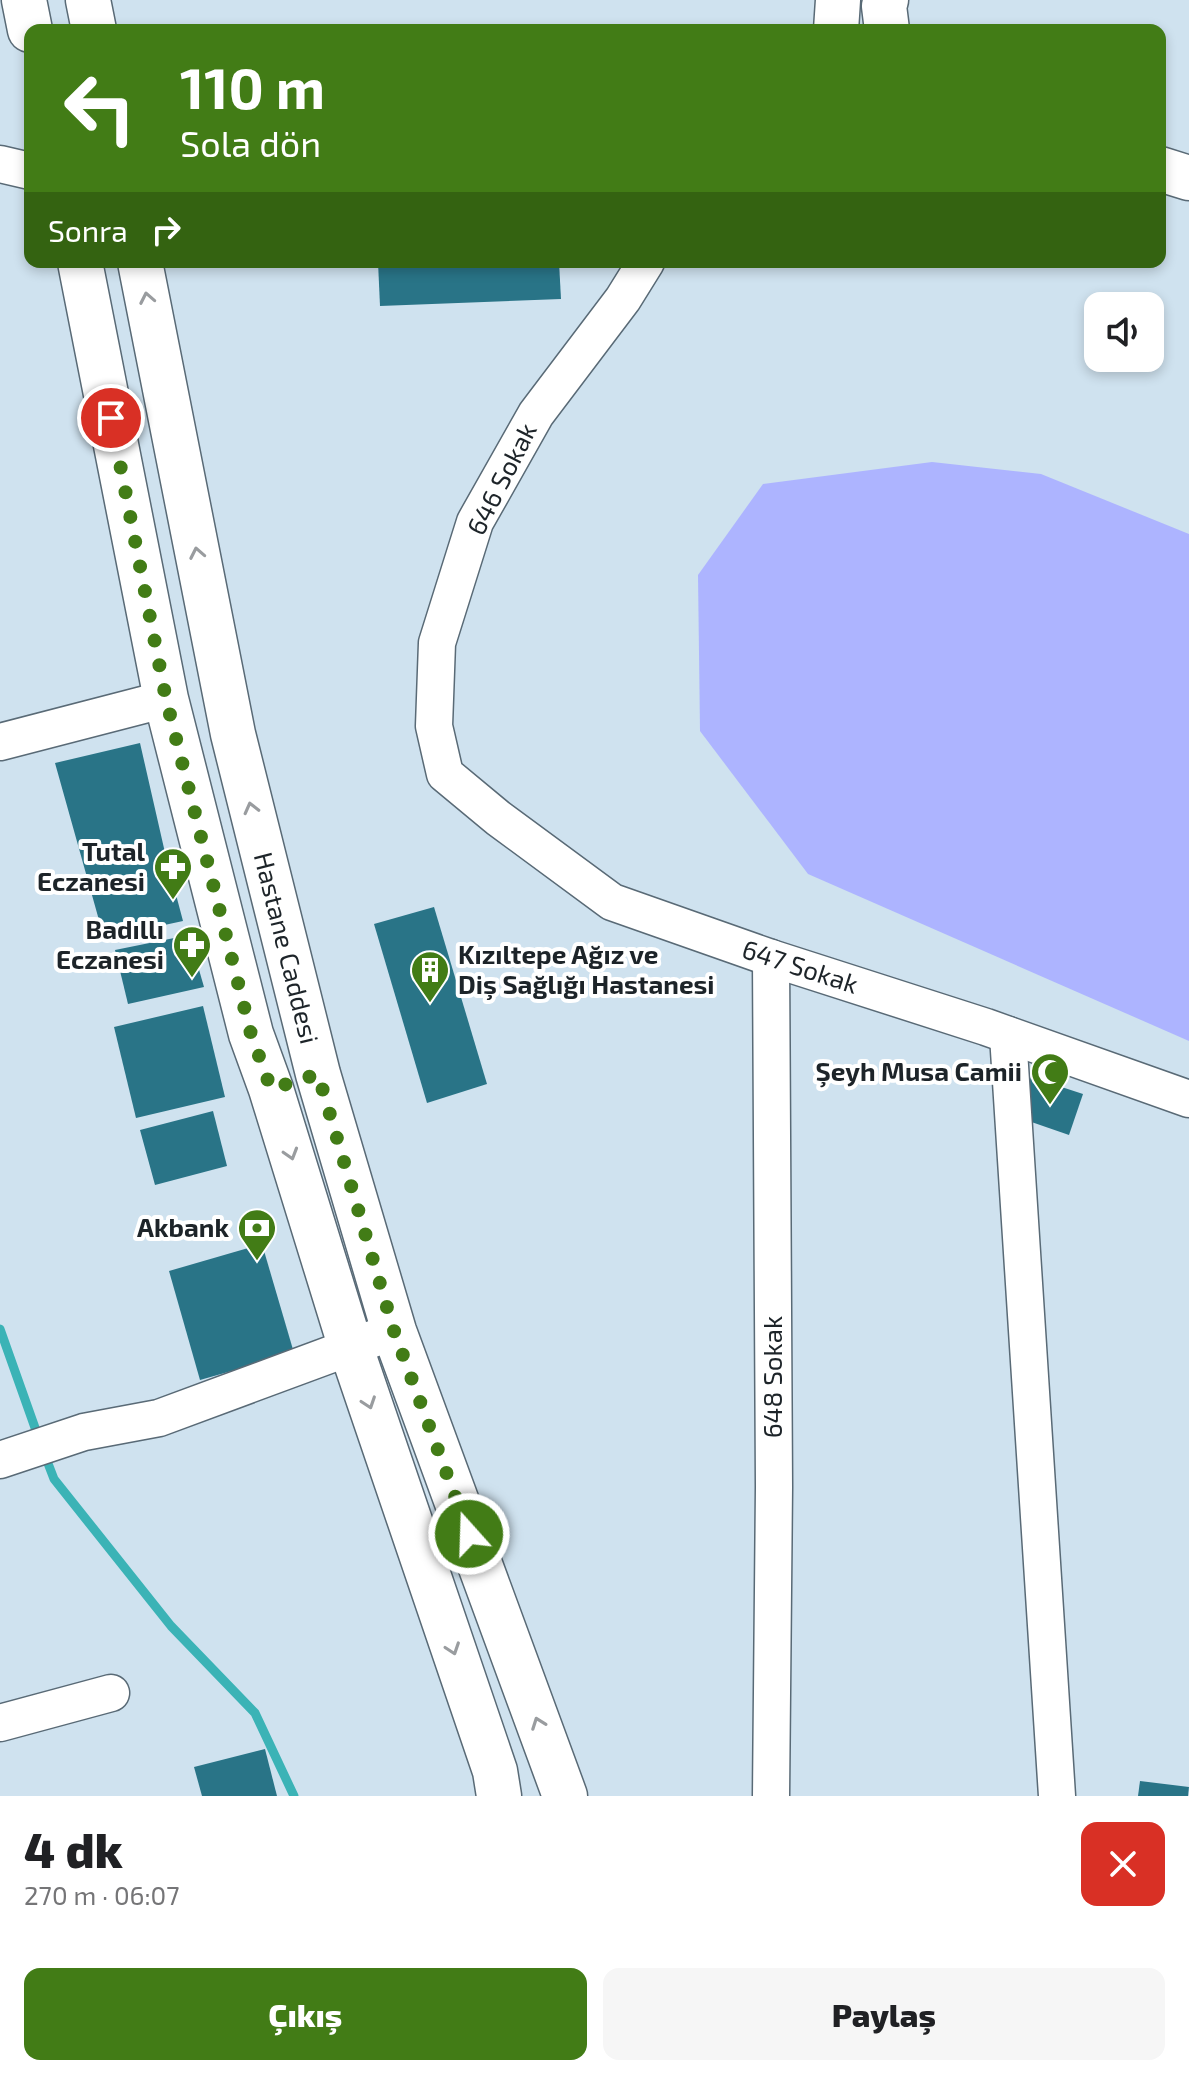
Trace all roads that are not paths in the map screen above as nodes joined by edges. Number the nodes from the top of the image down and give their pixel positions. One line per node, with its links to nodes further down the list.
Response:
1 (24, 0): 5 (main road)
2 (88, 0): 6 (main road)
3 (838, 0): 7 (main road)
4 (886, 0): 8 (main road)
5 (29, 24)
6 (93, 24)
7 (836, 24)
8 (886, 24)
9 (0, 164): 10 (street)
10 (24, 170)
11 (1166, 171): 12 (main road)
12 (1189, 178)
13 (81, 268): 16 (main road, Hastane Caddesi)
14 (141, 268): 21 (main road, Hastane Caddesi, one-way to 14)
15 (642, 268): 17 (street, 646 Sokak)
16 (166, 699): 18 (street); 22 (main road, Hastane Caddesi)
17 (434, 726): 19 (street, 647 Sokak)
18 (0, 742)
19 (771, 958): 20 (street, 647 Sokak); 31 (street, 648 Sokak)
20 (1008, 1035): 23 (street, 647 Sokak); 32 (street)
21 (318, 1074): 22 (main road); 24 (main road, Hastane Caddesi)
22 (271, 1089): 25 (main road, Hastane Caddesi, one-way to 25)
23 (1189, 1099)
24 (394, 1331): 25 (street); 30 (main road, Hastane Caddesi, one-way to 24)
25 (351, 1348): 26 (street); 29 (main road, Hastane Caddesi, one-way to 29)
26 (0, 1460)
27 (111, 1693): 28 (street)
28 (0, 1723)
29 (499, 1796)
30 (565, 1796)
31 (771, 1796)
32 (1057, 1796)

